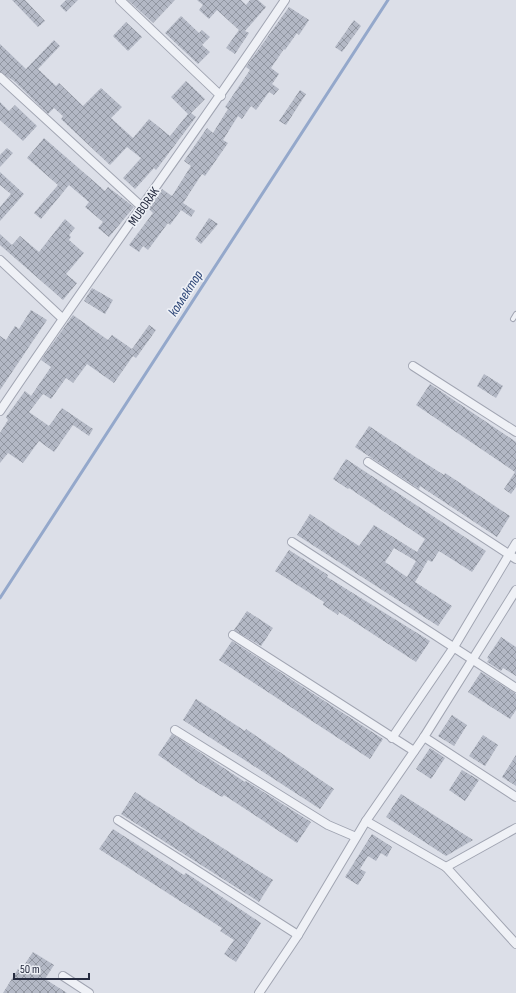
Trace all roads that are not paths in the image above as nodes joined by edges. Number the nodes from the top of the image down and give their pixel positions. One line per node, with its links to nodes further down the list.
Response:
1 (120, 0): 4 (street)
2 (285, 0): 4 (street, MUBORAK)
3 (0, 77): 5 (street)
4 (221, 96): 5 (street, MUBORAK)
5 (143, 208): 8 (street, MUBORAK)
6 (0, 260): 8 (street)
7 (516, 314): 9 (lane)
8 (62, 318): 11 (street, MUBORAK)
9 (513, 319)
10 (413, 366): 12 (street)
11 (0, 411)
12 (516, 432)
13 (368, 462): 16 (street)
14 (292, 542): 19 (street)
15 (516, 543): 16 (street)
16 (513, 557): 19 (street)
17 (516, 590): 20 (street)
18 (233, 635): 24 (street)
19 (454, 647): 20 (street); 24 (street)
20 (472, 660): 21 (street); 23 (street)
21 (516, 688)
22 (175, 730): 30 (street)
23 (424, 737): 25 (street); 26 (street)
24 (392, 738): 25 (street)
25 (414, 751): 28 (street)
26 (516, 797)
27 (118, 820): 32 (street)
28 (366, 821): 30 (street); 31 (street)
29 (516, 828): 31 (street)
30 (356, 837): 32 (street)
31 (446, 867): 33 (street)
32 (298, 935): 36 (street)
33 (516, 944)
34 (63, 976): 35 (street)
35 (89, 993)
36 (259, 993)

